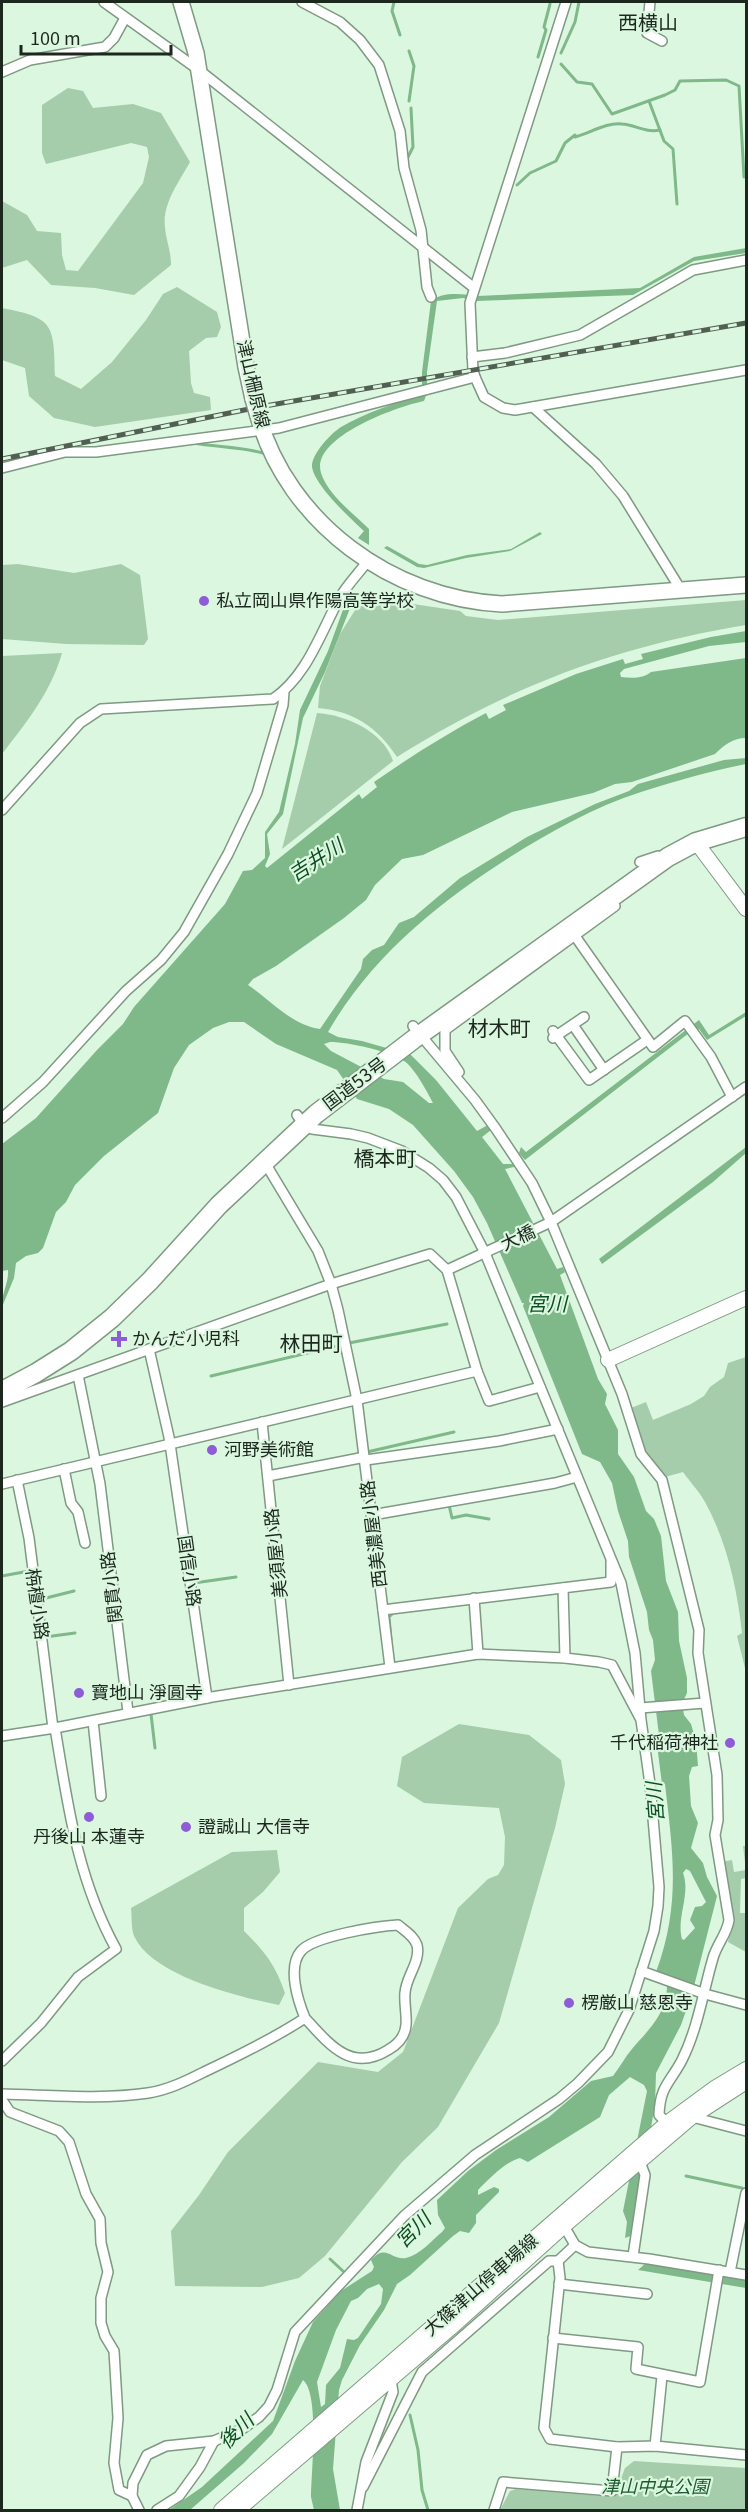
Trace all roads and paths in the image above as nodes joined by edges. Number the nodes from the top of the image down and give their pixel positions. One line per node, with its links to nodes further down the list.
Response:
1 (104, 2): 6 (street)
2 (181, 2): 8 (main road, 津山柵原線)
3 (302, 2): 10 (street)
4 (650, 2): 7 (street)
5 (568, 3): 12 (street)
6 (125, 18): 8 (street); 9 (street)
7 (662, 41)
8 (199, 70): 10 (street); 18 (main road, 津山柵原線, bridge)
9 (2, 72)
10 (424, 247): 12 (street); 13 (street)
11 (747, 260): 14 (street)
12 (473, 287): 14 (street)
13 (431, 297)
14 (472, 357): 16 (street)
15 (747, 370): 17 (street)
16 (475, 377): 17 (street); 18 (street)
17 (533, 407): 22 (street)
18 (260, 423): 19 (street); 20 (main road, 津山柵原線)
19 (2, 468)
20 (367, 562): 22 (main road, 津山柵原線); 23 (street)
21 (747, 585): 22 (main road, 津山柵原線)
22 (681, 590)
23 (284, 692): 24 (street); 41 (street)
24 (2, 810)
25 (747, 816): 28 (highway, 国道53号)
26 (747, 827): 27 (highway, 国道53号)
27 (696, 842): 28 (street); 29 (highway, 国道53号); 30 (main road)
28 (640, 862): 34 (highway, 国道53号)
29 (628, 885): 31 (street); 34 (highway, 国道53号)
30 (747, 909)
31 (575, 936): 35 (street); 39 (street)
32 (584, 1017): 33 (street)
33 (573, 1024): 36 (street); 36 (street)
34 (414, 1033): 39 (street); 40 (highway, 国道53号)
35 (647, 1040): 36 (street); 38 (street)
36 (604, 1070)
37 (747, 1087): 38 (street, 大橋)
38 (732, 1097): 43 (street, 大橋)
39 (475, 1100): 43 (street)
40 (306, 1115): 42 (highway, 国道53号); 44 (street); 52 (highway, 国道53号)
41 (2, 1118)
42 (264, 1160): 46 (street, 西美濃屋小路); 54 (highway, 国道53号)
43 (551, 1222): 44 (street, 大橋); 49 (street)
44 (485, 1253): 45 (street, 大橋); 53 (street)
45 (447, 1270): 46 (street); 50 (street)
46 (331, 1284): 48 (street); 55 (street, 西美濃屋小路)
47 (747, 1298): 49 (main road)
48 (149, 1349): 51 (street); 59 (street, 国信小路)
49 (608, 1360): 78 (street)
50 (477, 1371): 53 (street); 55 (street)
51 (78, 1375): 56 (street); 61 (street, 関貫小路)
52 (2, 1378)
53 (540, 1388): 58 (street)
54 (2, 1390)
55 (357, 1400): 57 (street); 60 (street, 西美濃屋小路)
56 (2, 1402)
57 (262, 1422): 59 (street); 63 (street, 美須屋小路)
58 (558, 1429): 60 (street); 64 (street)
59 (169, 1445): 61 (street); 77 (street, 国信小路)
60 (366, 1460): 63 (street); 67 (street, 西美濃屋小路)
61 (96, 1462): 62 (street); 80 (street, 関貫小路)
62 (63, 1469): 65 (street); 68 (street)
63 (268, 1476): 76 (street, 美須屋小路)
64 (578, 1477): 67 (street); 69 (street)
65 (17, 1480): 66 (street); 83 (street, 栴檀小路)
66 (2, 1484)
67 (372, 1515): 72 (street, 西美濃屋小路)
68 (85, 1543)
69 (611, 1559): 70 (street); 79 (street)
70 (563, 1588): 71 (street); 74 (street)
71 (474, 1598): 72 (street); 73 (street)
72 (383, 1610): 75 (street, 西美濃屋小路)
73 (478, 1654): 74 (street); 75 (street)
74 (565, 1658): 81 (street)
75 (390, 1667): 76 (street)
76 (289, 1685): 77 (street)
77 (207, 1698): 80 (street)
78 (704, 1703): 79 (street); 87 (street)
79 (641, 1708): 81 (street)
80 (128, 1712): 82 (street)
81 (641, 1720): 86 (street)
82 (93, 1721): 83 (street); 85 (street)
83 (54, 1728): 84 (street); 90 (street, 栴檀小路)
84 (2, 1736)
85 (101, 1796)
86 (644, 1972): 87 (street); 112 (street)
87 (704, 1994): 88 (street); 96 (street)
88 (747, 2005)
89 (305, 2018): 89 (street); 93 (street)
90 (2, 2061)
91 (747, 2069): 96 (main road, 大篠津山停車場線)
92 (747, 2082): 95 (main road, 大篠津山停車場線)
93 (2, 2094)
94 (2, 2100): 118 (street)
95 (692, 2117): 97 (street); 98 (main road, 大篠津山停車場線)
96 (667, 2123): 111 (main road, 大篠津山停車場線)
97 (747, 2131)
98 (640, 2162): 100 (main road, 大篠津山停車場線); 102 (street)
99 (747, 2193): 105 (street)
100 (564, 2226): 101 (street); 111 (main road, 大篠津山停車場線)
101 (575, 2245): 102 (street); 103 (street)
102 (633, 2256): 104 (street)
103 (558, 2261): 107 (street); 117 (street)
104 (719, 2271): 105 (street); 110 (street)
105 (730, 2272): 106 (street)
106 (747, 2275)
107 (559, 2284): 108 (street); 109 (street)
108 (647, 2294)
109 (553, 2338): 110 (street); 114 (street)
110 (662, 2376): 113 (street)
111 (384, 2380): 116 (main road, 大篠津山停車場線); 117 (street)
112 (214, 2441): 118 (street); 120 (street)
113 (655, 2445): 114 (street); 115 (street)
114 (617, 2446): 124 (street)
115 (747, 2455)
116 (281, 2466): 121 (main road, 大篠津山停車場線); 122 (main road, 大篠津山停車場線)
117 (363, 2487): 123 (street)
118 (132, 2496): 119 (street)
119 (139, 2511)
120 (157, 2511)
121 (221, 2511)
122 (238, 2511)
123 (357, 2511)
124 (494, 2511)

